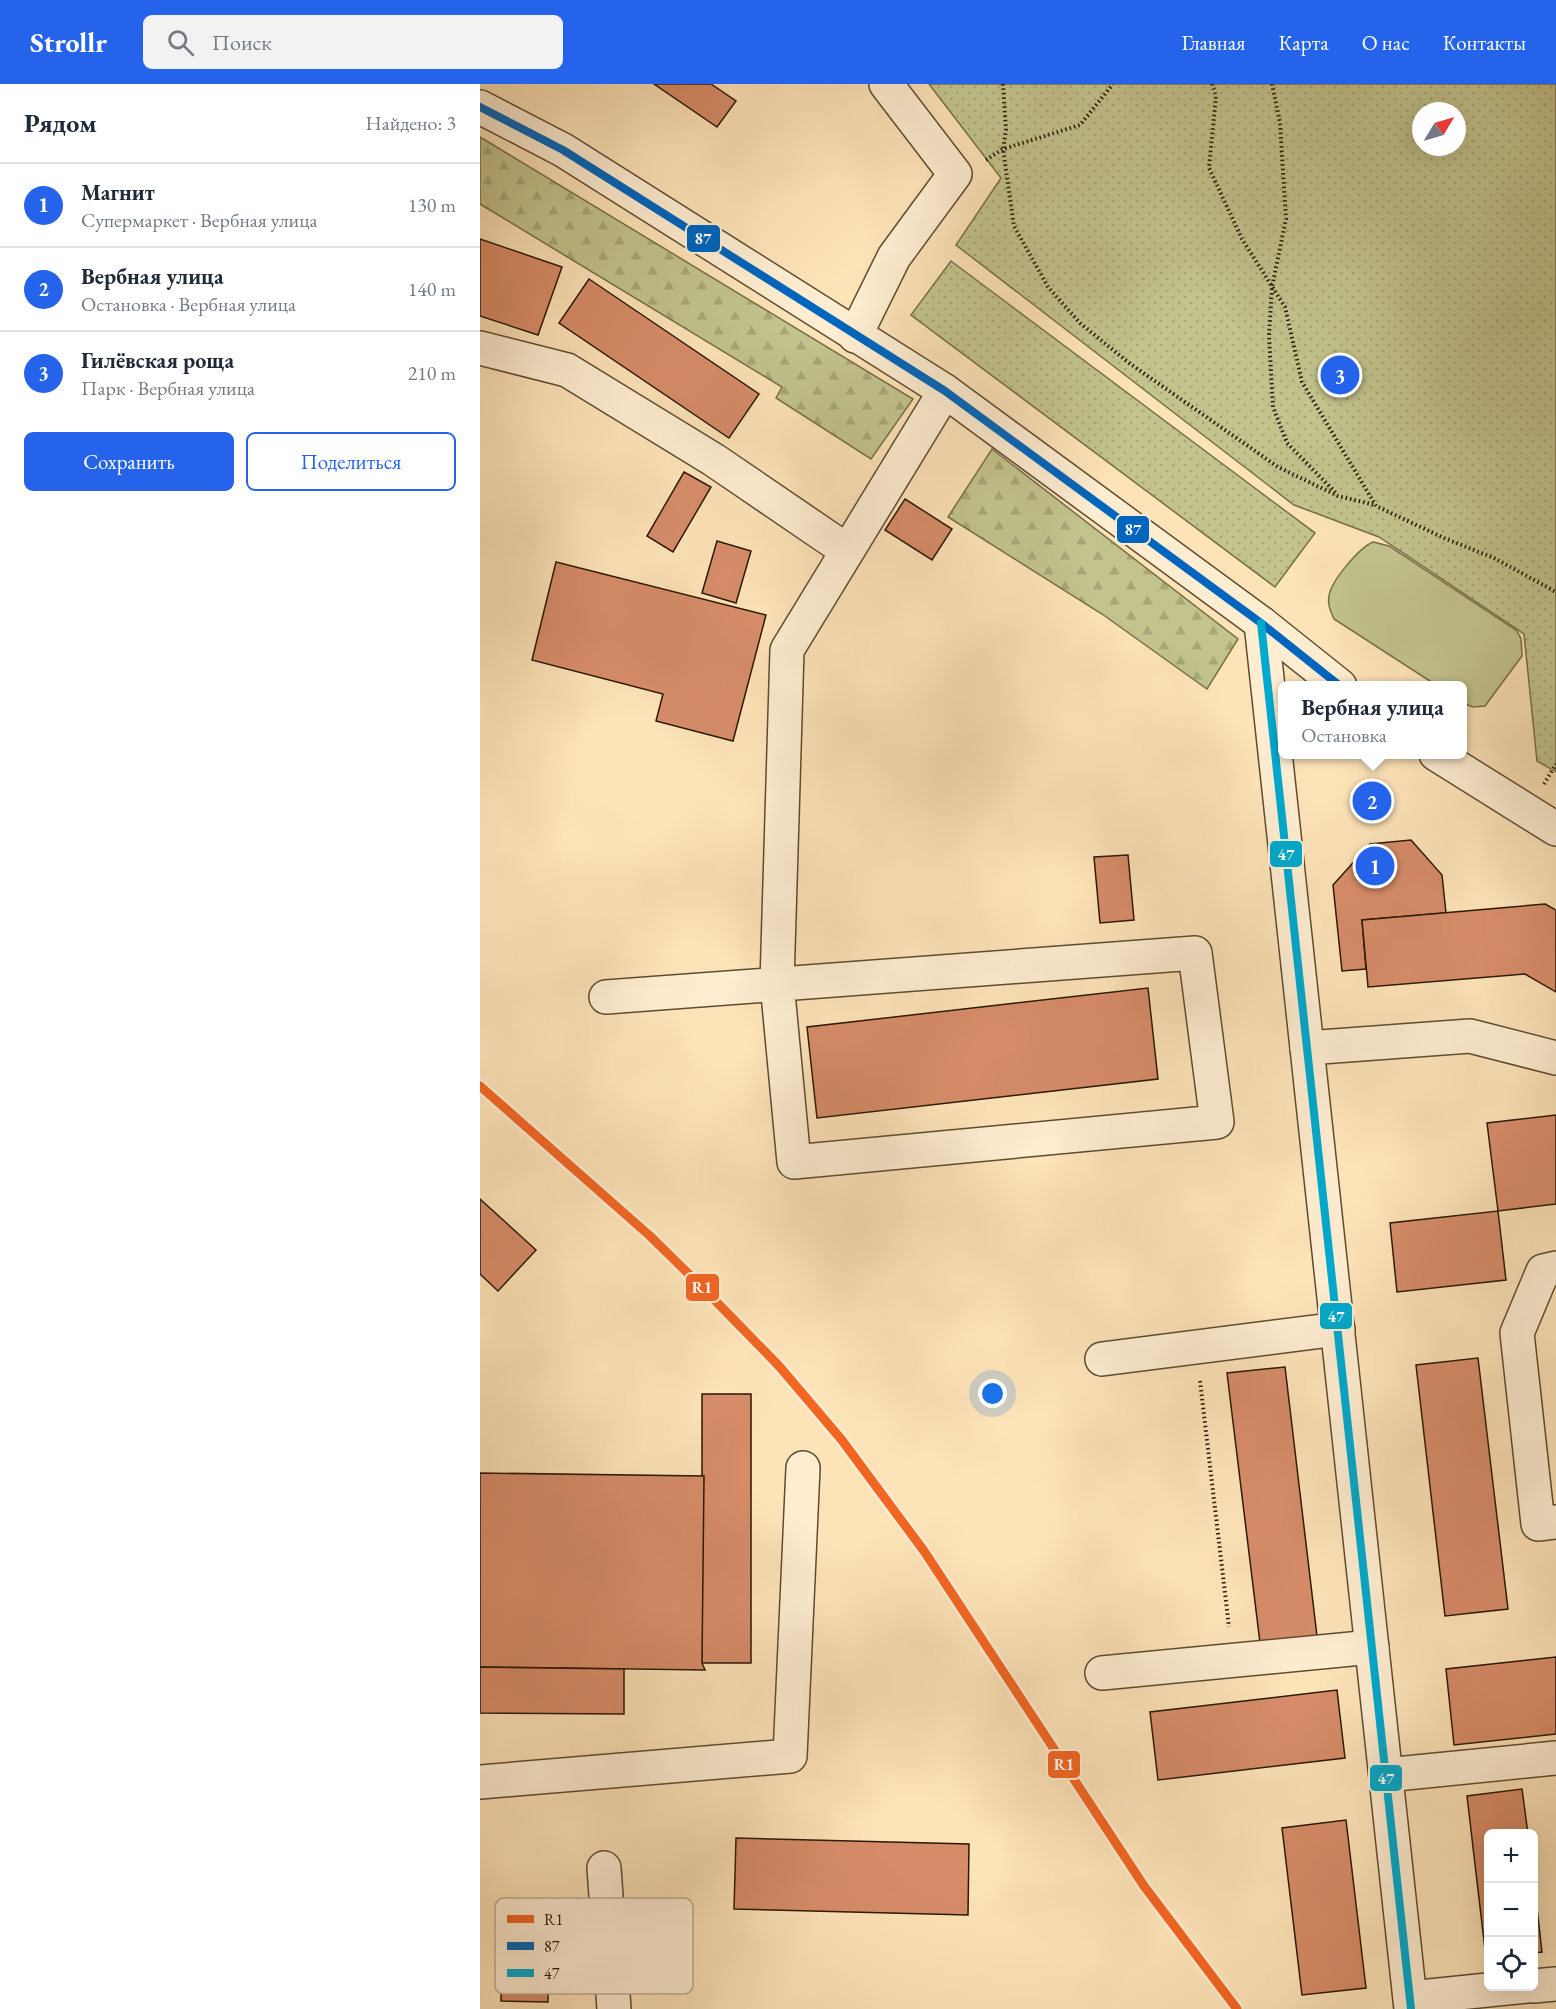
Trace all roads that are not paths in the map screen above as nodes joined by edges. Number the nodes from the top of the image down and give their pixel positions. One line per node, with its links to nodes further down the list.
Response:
1 (886, 84): 3 (street)
2 (480, 107): 3 (street)
3 (855, 336): 5 (street)
4 (480, 348): 6 (street)
5 (945, 392): 6 (street); 7 (street)
6 (846, 550): 11 (street)
7 (1261, 623): 8 (street); 13 (street)
8 (1334, 681)
9 (1444, 759): 10 (street)
10 (1556, 829)
11 (777, 983): 11 (street); 12 (street)
12 (606, 997)
13 (1307, 1048): 14 (street); 16 (street)
14 (1556, 1058)
15 (1556, 1268): 19 (street)
16 (1338, 1329): 17 (street); 20 (street)
17 (1102, 1359)
18 (803, 1468): 24 (street)
19 (1556, 1522)
20 (1372, 1647): 21 (street); 23 (street)
21 (1102, 1673)
22 (1556, 1758): 23 (street)
23 (1386, 1775): 31 (street)
24 (480, 1782)
25 (604, 1868): 26 (street)
26 (606, 1898)
27 (1556, 1984): 28 (street)
28 (1538, 1986)
29 (1493, 1991): 31 (street)
30 (613, 1994): 32 (street)
31 (1411, 2003)
32 (614, 2009)

